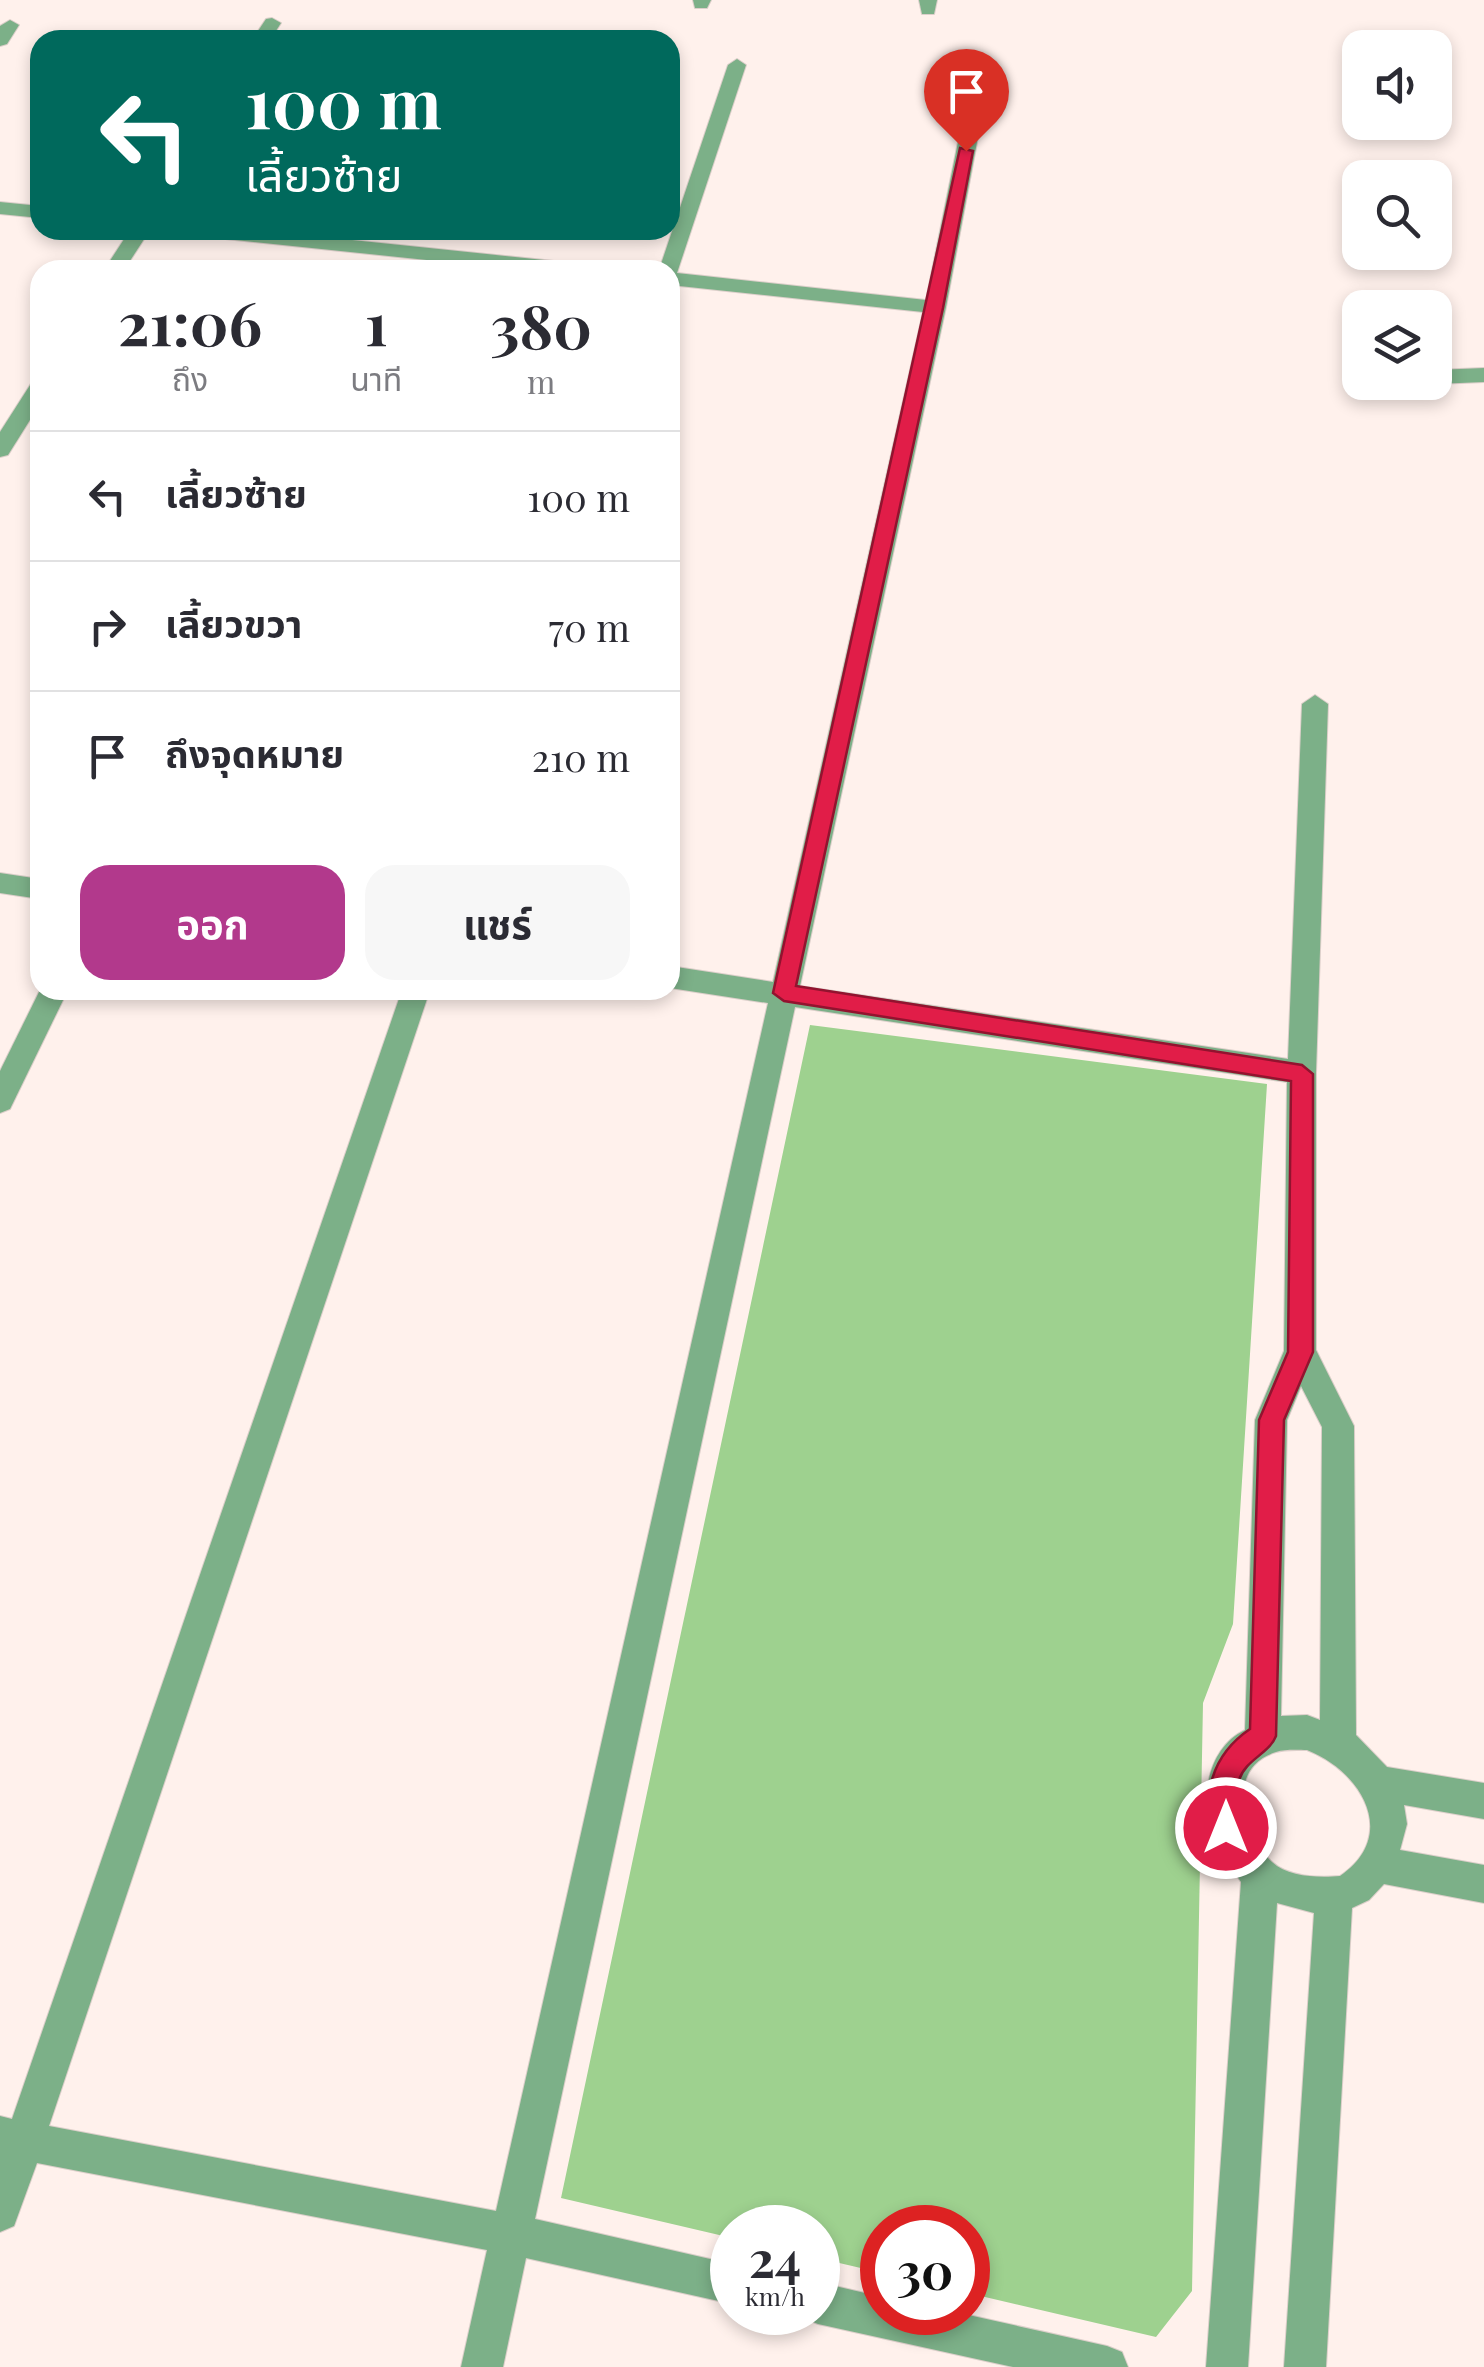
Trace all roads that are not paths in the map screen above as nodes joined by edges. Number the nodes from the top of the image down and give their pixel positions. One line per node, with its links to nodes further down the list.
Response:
1 (737, 65): 5 (street)
2 (981, 73): 9 (street)
3 (0, 208): 4 (street)
4 (30, 211)
5 (680, 239)
6 (262, 240): 7 (street)
7 (395, 260)
8 (680, 280): 9 (street)
9 (935, 308): 18 (street)
10 (1484, 375): 11 (street)
11 (1452, 376)
12 (30, 403): 13 (street)
13 (0, 450)
14 (1315, 704): 21 (street)
15 (0, 883): 16 (street)
16 (30, 887)
17 (680, 978): 18 (street)
18 (784, 993): 21 (street); 34 (street)
19 (49, 1000): 22 (street)
20 (412, 1000): 32 (street)
21 (1302, 1074): 23 (street)
22 (0, 1102)
23 (1300, 1352): 24 (street); 25 (street)
24 (1263, 1736): 25 (street); 29 (street)
25 (1338, 1743): 26 (street)
26 (1378, 1783): 27 (street); 28 (street)
27 (1484, 1800)
28 (1379, 1865): 30 (street); 31 (street)
29 (1260, 1877): 31 (street); 39 (street)
30 (1484, 1884)
31 (1334, 1896): 40 (street)
32 (13, 2139): 33 (street); 34 (street)
33 (0, 2212)
34 (510, 2234): 35 (street); 37 (street)
35 (710, 2279)
36 (840, 2308): 38 (street)
37 (482, 2367)
38 (1107, 2367)
39 (1228, 2367)
40 (1305, 2367)

